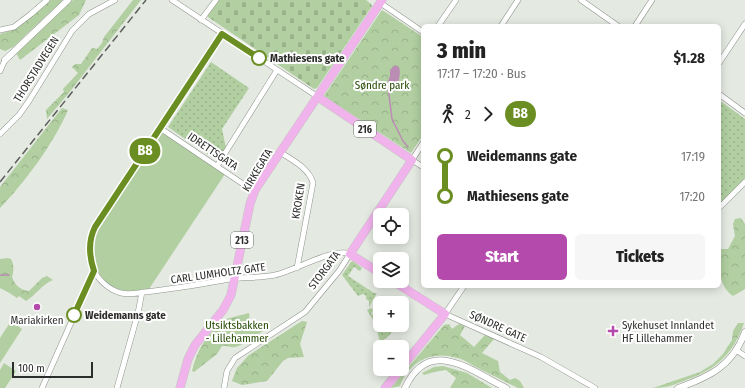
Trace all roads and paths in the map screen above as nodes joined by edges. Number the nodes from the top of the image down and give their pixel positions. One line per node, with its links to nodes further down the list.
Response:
1 (47, 0): 17 (street)
2 (68, 0): 20 (street)
3 (115, 0): 28 (street, THORSTADVEGEN)
4 (172, 0): 11 (street)
5 (216, 0): 11 (street)
6 (456, 0): 12 (street)
7 (518, 0): 13 (street)
8 (580, 0): 14 (street)
9 (652, 0): 15 (street)
10 (380, 1): 18 (street); 25 (main road, KIRKEGATA / 213)
11 (202, 20): 19 (street)
12 (439, 24)
13 (502, 24)
14 (615, 24)
15 (636, 24)
16 (745, 24): 21 (street)
17 (0, 30)
18 (421, 31)
19 (222, 34): 22 (street); 27 (street)
20 (5, 60): 23 (street)
21 (721, 60)
22 (277, 70): 25 (street); 32 (street)
23 (0, 71)
24 (721, 95): 26 (street)
25 (318, 97): 30 (main road, KIRKEGATA / 213); 31 (main road, 216)
26 (745, 113)
27 (160, 128): 32 (street, IDRETTSGATA); 40 (street)
28 (0, 134)
29 (421, 146): 31 (street, STORGATA)
30 (280, 152): 35 (main road, KIRKEGATA / 213); 38 (street, KROKEN)
31 (412, 160): 33 (street); 37 (main road, STORGATA)
32 (217, 166): 35 (street, IDRETTSGATA)
33 (421, 166)
34 (745, 182): 36 (street)
35 (255, 190): 41 (main road, KIRKEGATA / 213)
36 (721, 206)
37 (350, 254): 38 (street, CARL LUMHOLTZ GATE); 39 (main road); 54 (street, STORGATA)
38 (297, 268): 41 (street, CARL LUMHOLTZ GATE)
39 (373, 269)
40 (94, 271): 44 (street, CARL LUMHOLTZ GATE); 51 (street)
41 (234, 279): 44 (street, CARL LUMHOLTZ GATE); 53 (main road, KIRKEGATA / 213)
42 (404, 288): 45 (main road, SØNDRE GATE)
43 (463, 288): 45 (street)
44 (142, 292): 52 (street)
45 (445, 314): 49 (main road); 58 (street, SØNDRE GATE)
46 (745, 332): 47 (street)
47 (736, 350): 48 (street); 59 (street)
48 (745, 356)
49 (409, 358)
50 (395, 376): 55 (main road)
51 (42, 388)
52 (117, 388)
53 (180, 388)
54 (224, 388)
55 (385, 388)
56 (405, 388): 57 (street)
57 (506, 388)
58 (595, 388)
59 (678, 388)

